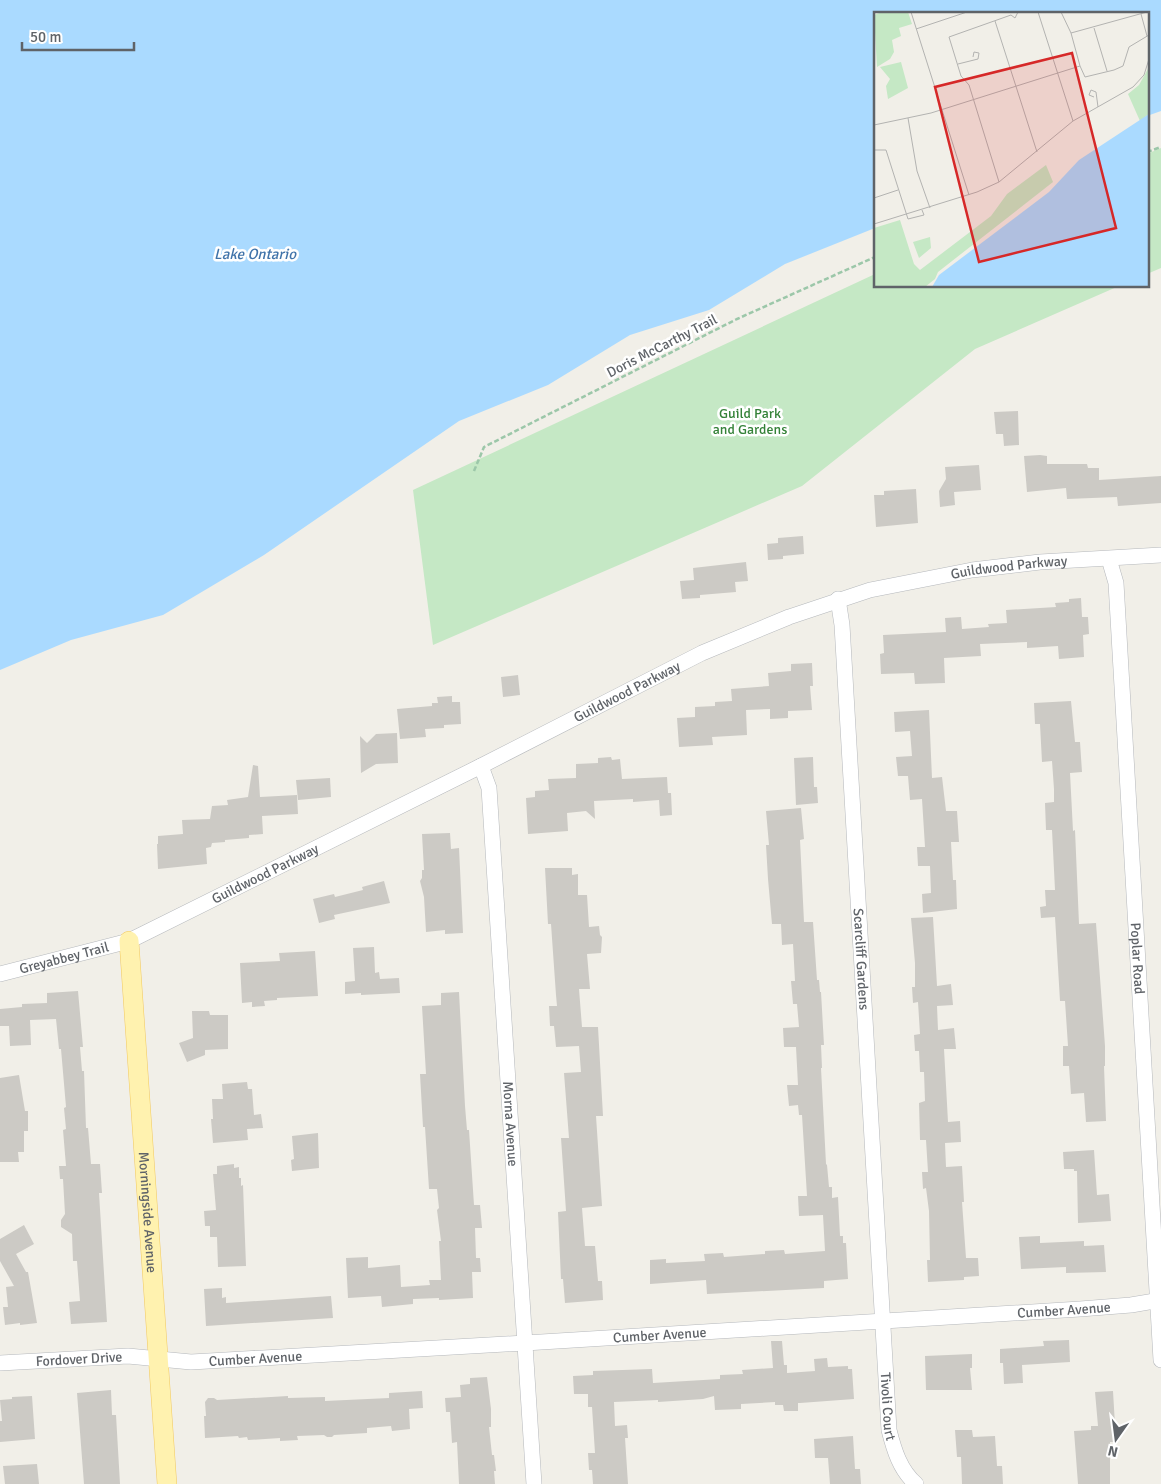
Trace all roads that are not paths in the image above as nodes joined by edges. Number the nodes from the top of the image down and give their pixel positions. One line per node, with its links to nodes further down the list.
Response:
1 (1161, 555): 2 (street, Guildwood Parkway)
2 (1109, 559): 3 (street, Guildwood Parkway); 7 (street, Poplar Road)
3 (838, 600): 4 (street, Guildwood Parkway); 8 (street, Scarcliff Gardens)
4 (481, 766): 5 (street, Guildwood Parkway); 9 (street, Morna Avenue)
5 (129, 941): 6 (street, Greyabbey Trail); 10 (main road, Morningside Avenue)
6 (0, 974)
7 (1159, 1301): 8 (street, Cumber Avenue); 11 (street, Poplar Road)
8 (883, 1320): 9 (street, Cumber Avenue); 15 (street, Tivoli Court)
9 (525, 1343): 10 (street, Cumber Avenue); 14 (street, Morna Avenue)
10 (158, 1359): 12 (street, Fordover Drive); 13 (main road, Morningside Avenue)
11 (1161, 1360)
12 (0, 1363)
13 (166, 1484)
14 (534, 1484)
15 (916, 1484)

